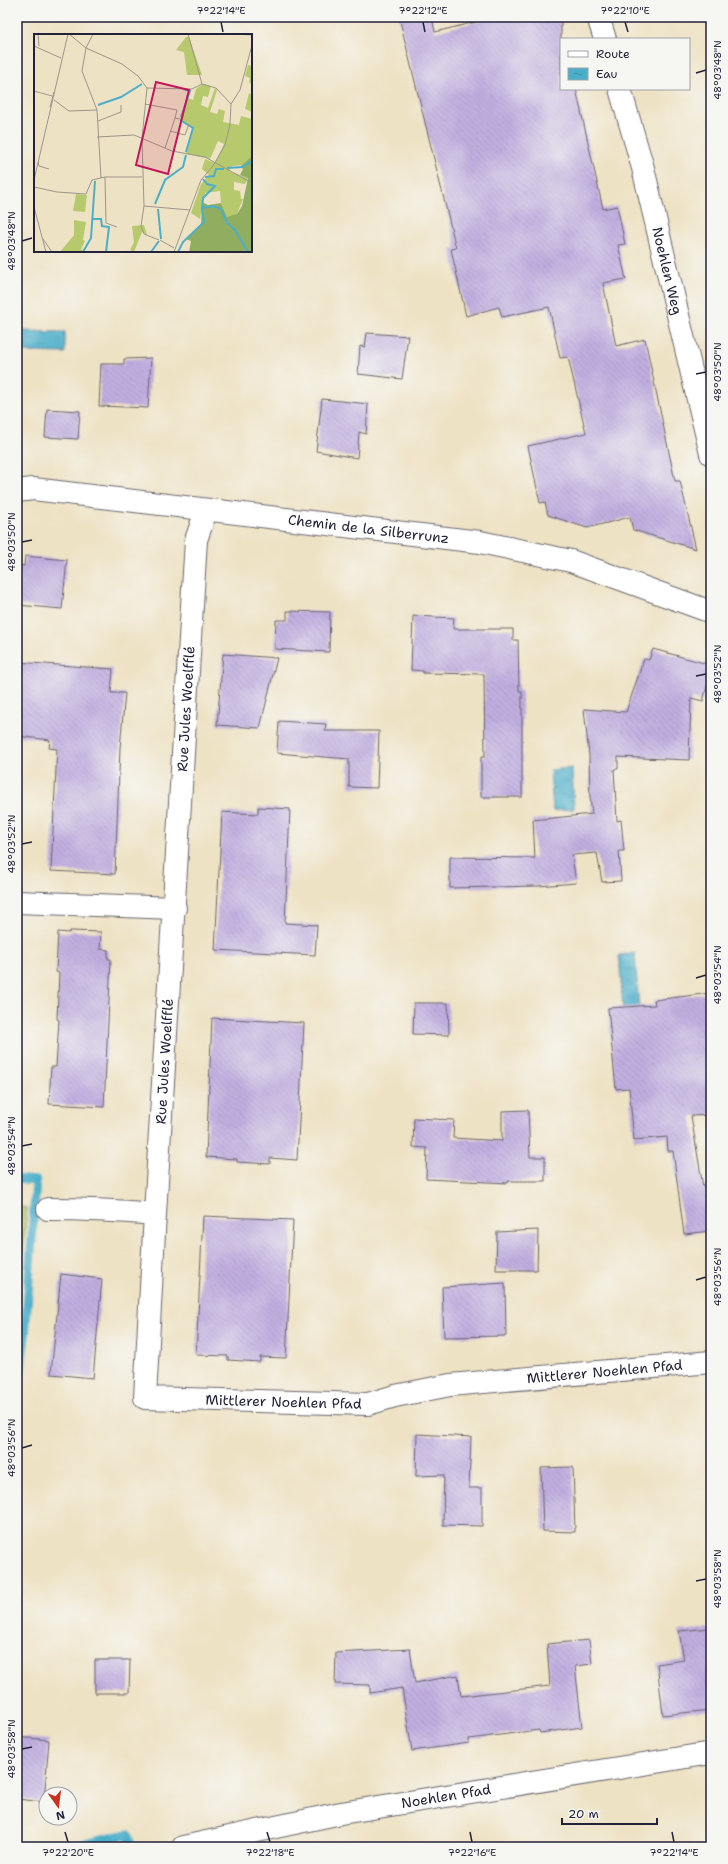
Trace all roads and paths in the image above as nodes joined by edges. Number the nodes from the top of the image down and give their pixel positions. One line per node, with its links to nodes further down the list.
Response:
1 (598, 17): 2 (street)
2 (604, 38)
3 (620, 90): 4 (street, Noehlen Weg)
4 (711, 454)
5 (17, 491): 6 (street, Chemin de la Silberrunz)
6 (206, 511): 7 (street, Chemin de la Silberrunz); 9 (street, Rue Jules Woelfflé)
7 (711, 612)
8 (17, 902): 9 (street)
9 (175, 908): 11 (street, Rue Jules Woelfflé)
10 (48, 1209): 11 (street)
11 (155, 1214): 12 (street, Mittlerer Noehlen Pfad)
12 (711, 1362)
13 (711, 1753): 14 (street, Noehlen Pfad)
14 (183, 1847)

